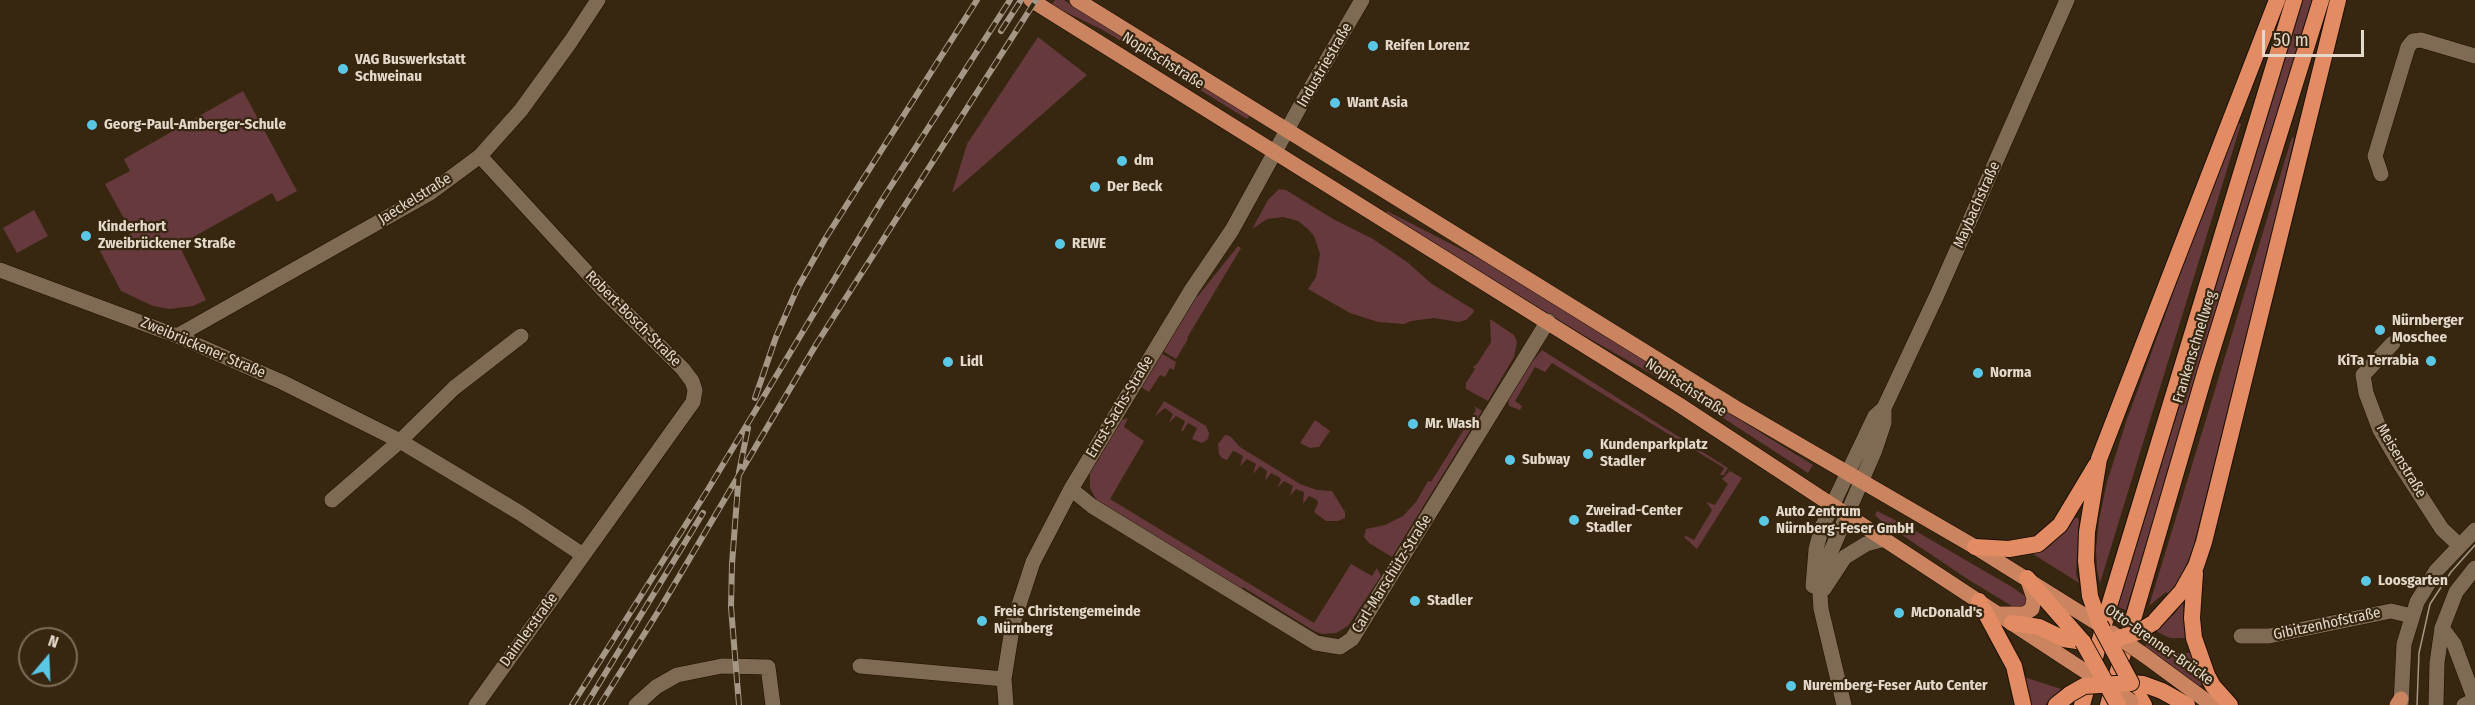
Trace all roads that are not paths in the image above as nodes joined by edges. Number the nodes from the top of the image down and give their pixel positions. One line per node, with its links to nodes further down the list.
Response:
1 (597, 0): 13 (street, Jaeckelstraße)
2 (1031, 0): 12 (main road, Nopitschstraße)
3 (1077, 0): 11 (main road, Nopitschstraße)
4 (1362, 0): 11 (street, Industriestraße)
5 (2067, 0): 22 (street, Maybachstraße)
6 (2277, 0): 24 (highway)
7 (2294, 0): 61 (highway, Frankenschnellweg)
8 (2321, 0): 62 (highway, Frankenschnellweg)
9 (2338, 0): 36 (highway)
10 (2475, 56): 14 (street)
11 (1287, 130): 12 (street); 15 (main road, Nopitschstraße)
12 (1275, 152): 16 (main road, Nopitschstraße); 27 (street, Ernst-Sachs-Straße)
13 (480, 156): 19 (street, Jaeckelstraße); 35 (street, Robert-Bosch-Straße)
14 (2381, 174)
15 (1401, 201): 16 (main road); 25 (main road, Nopitschstraße)
16 (1383, 219): 18 (main road, Nopitschstraße)
17 (0, 270): 19 (street, Zweibrückener Straße)
18 (1548, 321): 27 (street, Carl-Marschütz-Straße); 29 (main road, Nopitschstraße)
19 (177, 336): 23 (street, Zweibrückener Straße)
20 (521, 336): 23 (street)
21 (2393, 344): 33 (street, Meisenstraße)
22 (1884, 408): 25 (street, Maybachstraße); 26 (street, Maybachstraße)
23 (400, 441): 28 (street); 35 (street, Zweibrückener Straße)
24 (2099, 459): 34 (highway); 45 (highway)
25 (1847, 474): 26 (main road, Nopitschstraße); 29 (street, Maybachstraße)
26 (1862, 482): 30 (street, Maybachstraße); 34 (main road, Nopitschstraße)
27 (1071, 489): 49 (street, Ernst-Sachs-Straße)
28 (332, 500)
29 (1832, 505): 30 (main road, Nopitschstraße); 39 (street, Maybachstraße)
30 (1846, 514): 32 (main road, Nopitschstraße); 39 (street, Maybachstraße)
31 (2475, 530): 33 (street)
32 (1885, 539): 39 (street); 40 (main road, Nopitschstraße)
33 (2459, 545): 42 (street)
34 (1975, 547): 38 (main road, Nopitschstraße)
35 (583, 555): 55 (street, Daimlerstraße)
36 (2196, 566): 45 (highway, bridge); 65 (highway)
37 (2475, 568): 44 (street)
38 (2027, 578): 41 (main road, Nopitschstraße); 43 (main road); 47 (highway)
39 (1821, 601): 59 (street, Maybachstraße)
40 (1979, 601): 43 (main road, Nopitschstraße); 60 (highway)
41 (2085, 614): 45 (main road, Otto-Brenner-Brücke)
42 (2412, 616): 46 (street, Gibitzenhofstraße); 54 (street)
43 (2005, 619): 47 (highway); 50 (main road, Nopitschstraße, bridge)
44 (2446, 633): 52 (street); 66 (street)
45 (2109, 634): 47 (highway); 51 (highway, bridge); 64 (main road, Otto-Brenner-Brücke, bridge)
46 (2241, 636)
47 (2079, 640): 50 (highway, bridge)
48 (860, 666): 49 (street)
49 (1004, 679): 58 (street, Ernst-Sachs-Straße)
50 (2107, 684): 51 (highway, bridge); 53 (highway, bridge)
51 (2133, 696): 63 (highway)
52 (2475, 700): 67 (street)
53 (2059, 702)
54 (2400, 703)
55 (476, 705)
56 (636, 705): 57 (street)
57 (773, 705)
58 (1006, 705)
59 (1844, 705)
60 (2023, 705)
61 (2082, 705)
62 (2108, 705)
63 (2187, 705)
64 (2212, 705)
65 (2230, 705)
66 (2436, 705)
67 (2464, 705)

